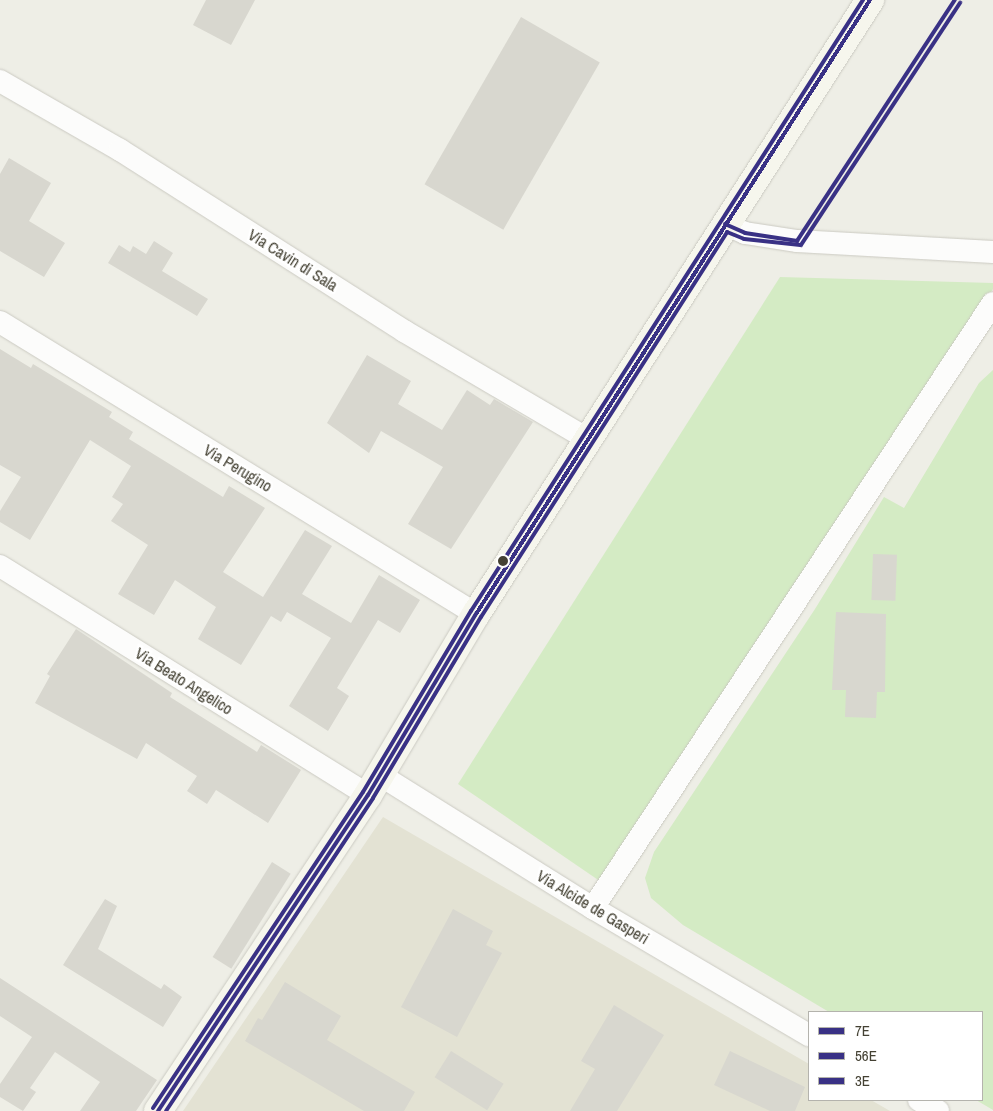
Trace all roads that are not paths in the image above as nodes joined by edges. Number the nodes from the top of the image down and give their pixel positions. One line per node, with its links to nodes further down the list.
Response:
1 (870, 0): 3 (main road)
2 (0, 81): 7 (street, Via Cavin di Sala)
3 (725, 224): 4 (street); 7 (main road)
4 (993, 252)
5 (993, 303): 11 (street)
6 (0, 322): 9 (street, Via Perugino)
7 (587, 439): 9 (main road)
8 (0, 566): 10 (street, Via Beato Angelico)
9 (476, 614): 10 (main road)
10 (374, 785): 11 (street, Via Alcide de Gasperi); 14 (main road)
11 (593, 908): 12 (street, Via Alcide de Gasperi)
12 (808, 1034)
13 (921, 1101): 15 (street)
14 (158, 1111)
15 (938, 1111)

